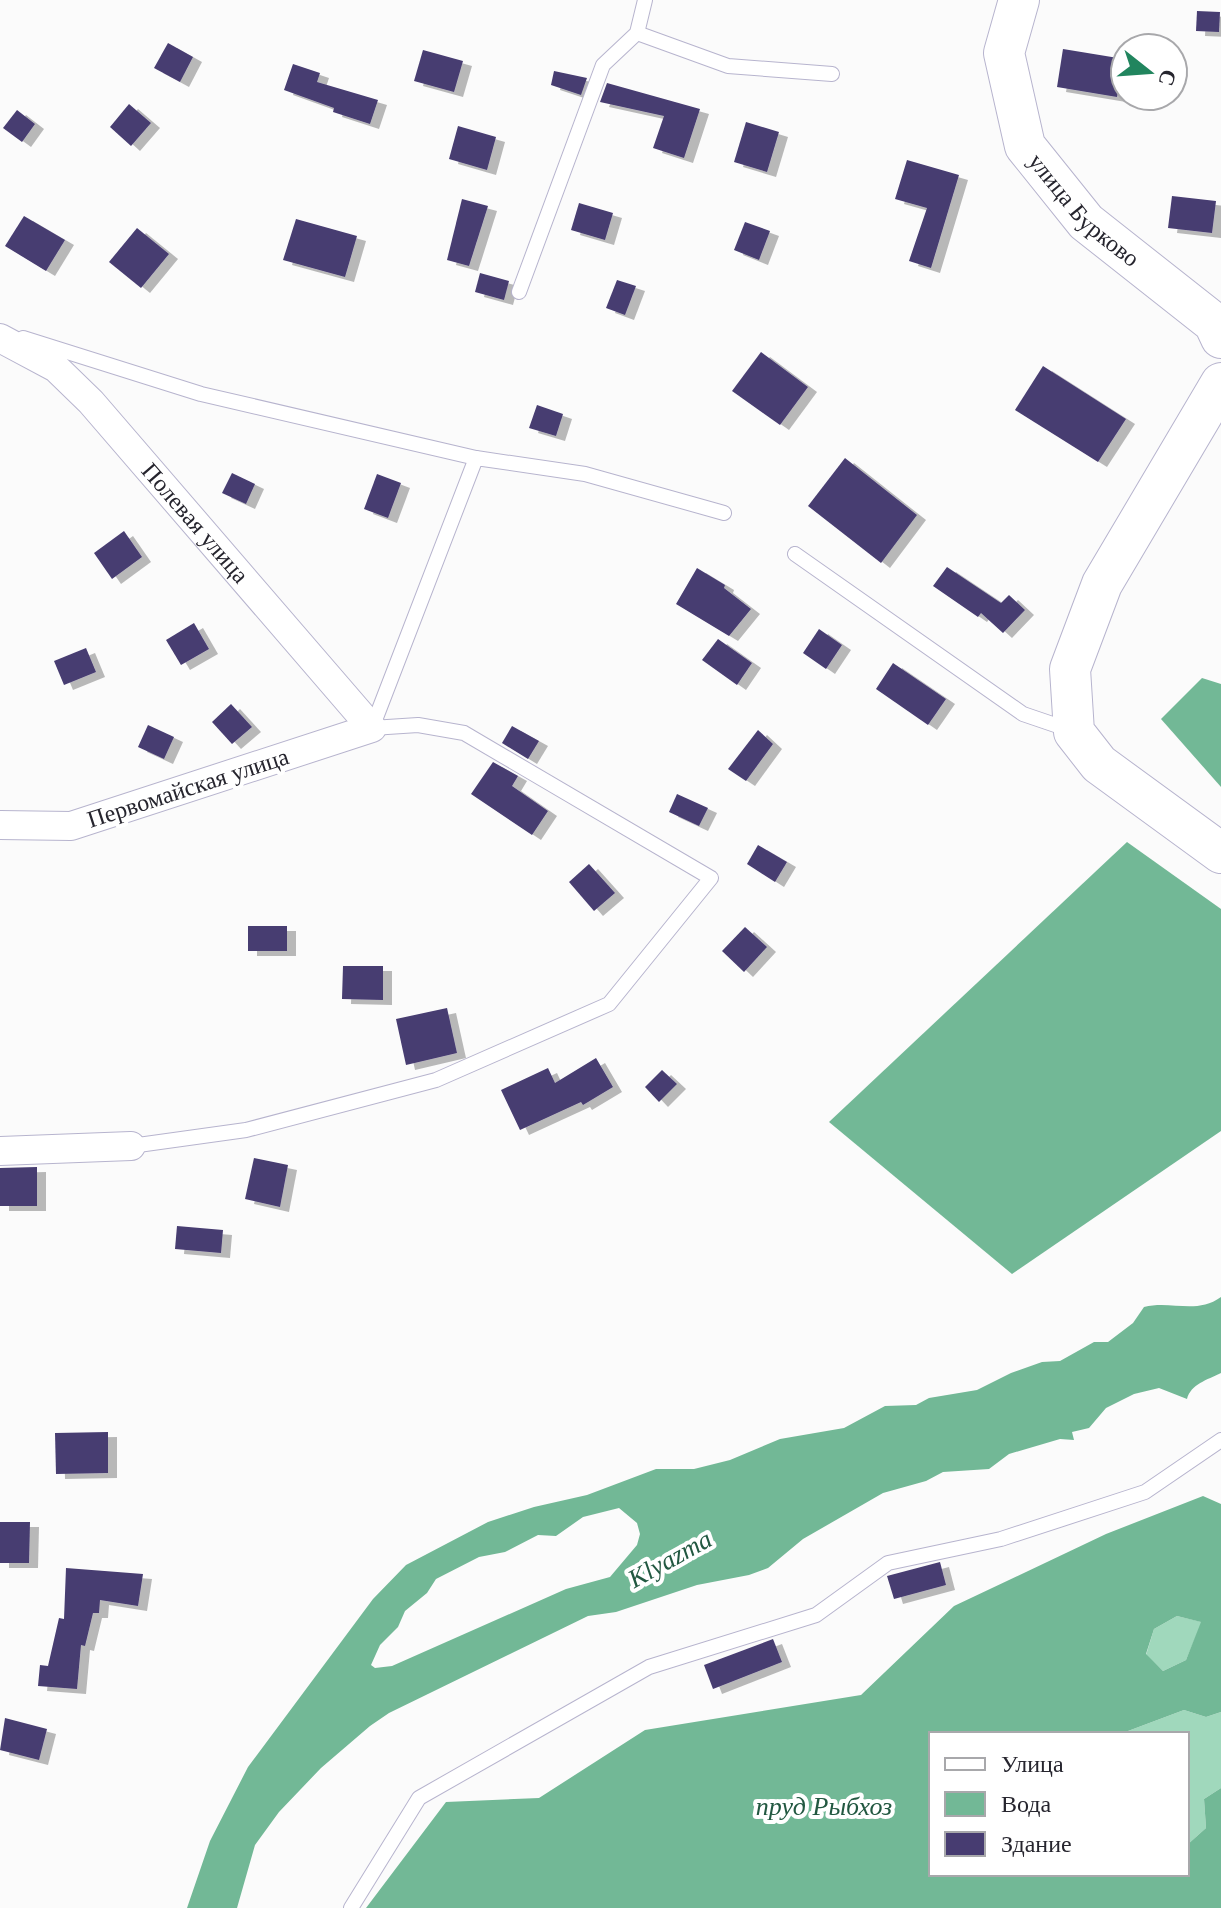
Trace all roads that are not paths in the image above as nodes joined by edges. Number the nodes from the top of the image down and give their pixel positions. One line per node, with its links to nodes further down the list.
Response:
1 (645, 0): 3 (lane)
2 (1019, 0): 8 (street, улица Бурково)
3 (637, 33): 4 (lane); 5 (lane)
4 (832, 74)
5 (519, 292)
6 (0, 331): 10 (lane)
7 (0, 338): 13 (street, Полевая улица)
8 (1221, 338)
9 (1221, 383): 14 (street)
10 (476, 458): 11 (lane); 13 (lane)
11 (724, 513)
12 (795, 554): 14 (lane)
13 (372, 728): 15 (street, Первомайская улица); 17 (lane)
14 (1074, 732): 16 (street)
15 (0, 825)
16 (1221, 853)
17 (131, 1146): 18 (street)
18 (0, 1151)
19 (1221, 1440): 20 (lane)
20 (351, 1908)

